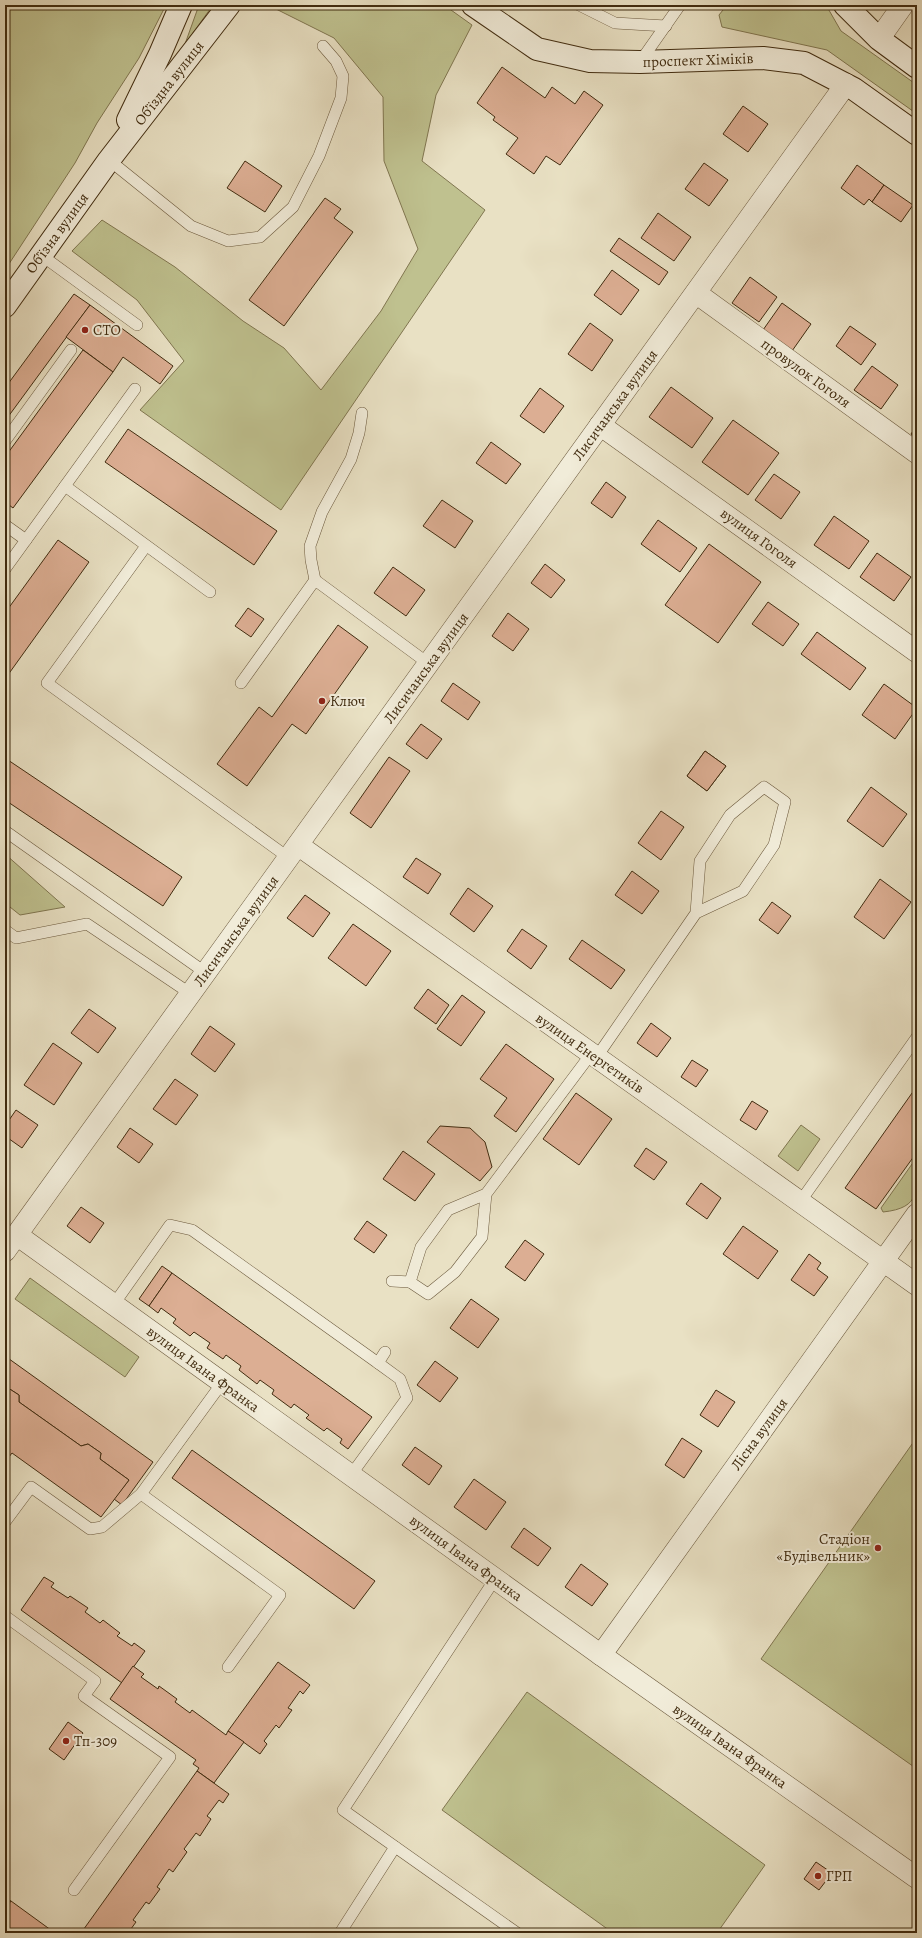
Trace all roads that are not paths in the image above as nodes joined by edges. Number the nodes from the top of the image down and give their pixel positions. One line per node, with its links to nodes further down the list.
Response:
1 (181, 5): 15 (main road)
2 (229, 5): 15 (main road, Об’їздна вулиця)
3 (473, 5): 11 (main road, проспект Хіміків)
4 (579, 5): 8 (lane)
5 (680, 5): 8 (lane)
6 (845, 5): 9 (main road)
7 (903, 5): 9 (street)
8 (666, 26): 11 (lane)
9 (879, 39): 12 (main road)
10 (323, 46): 15 (lane)
11 (640, 62): 13 (main road, проспект Хіміків)
12 (917, 67)
13 (846, 84): 14 (main road, проспект Хіміків); 17 (street, Лисичанська вулиця)
14 (917, 134)
15 (109, 160): 16 (main road, Об’їзна вулиця)
16 (41, 255): 18 (main road, Об’їзна вулиця); 19 (lane)
17 (696, 293): 23 (street, Лисичанська вулиця); 25 (street, провулок Гоголя)
18 (5, 306)
19 (138, 326)
20 (71, 350): 24 (lane)
21 (135, 389): 26 (lane)
22 (362, 413): 31 (lane)
23 (600, 425): 33 (street, вулиця Гоголя); 34 (street, Лисичанська вулиця)
24 (5, 441)
25 (917, 453)
26 (65, 486): 28 (lane); 29 (lane)
27 (5, 525): 28 (lane)
28 (26, 540): 30 (lane)
29 (146, 546): 32 (lane); 37 (lane)
30 (5, 569)
31 (315, 580): 34 (lane); 35 (lane)
32 (210, 592)
33 (917, 652)
34 (429, 664): 37 (street, Лисичанська вулиця)
35 (241, 683)
36 (5, 830): 40 (lane)
37 (294, 851): 40 (street, Лисичанська вулиця); 43 (street, вулиця Енергетиків)
38 (696, 913): 38 (lane); 43 (lane)
39 (5, 930): 41 (lane)
40 (206, 973): 41 (street, Лисичанська вулиця)
41 (191, 994): 47 (street, Лисичанська вулиця)
42 (917, 1037): 45 (lane)
43 (594, 1056): 44 (lane); 45 (street, вулиця Енергетиків)
44 (486, 1194): 51 (lane); 51 (lane)
45 (800, 1202): 49 (street, вулиця Енергетиків)
46 (917, 1214): 49 (street, Лісна вулиця)
47 (17, 1235): 48 (street, Лисичанська вулиця); 53 (street, вулиця Івана Франка)
48 (5, 1251)
49 (883, 1261): 52 (street, вулиця Енергетиків); 62 (street, Лісна вулиця)
50 (392, 1281): 51 (lane)
51 (410, 1282)
52 (917, 1285)
53 (114, 1304): 55 (lane); 56 (street, вулиця Івана Франка)
54 (385, 1352): 55 (lane)
55 (378, 1363): 57 (lane)
56 (222, 1383): 57 (street, вулиця Івана Франка); 58 (lane)
57 (351, 1476): 60 (street, вулиця Івана Франка)
58 (141, 1494): 59 (lane); 63 (lane)
59 (5, 1522)
60 (496, 1579): 62 (street, вулиця Івана Франка); 64 (lane)
61 (5, 1616): 66 (lane)
62 (601, 1655): 65 (street, вулиця Івана Франка)
63 (228, 1667)
64 (396, 1847): 67 (lane); 68 (lane)
65 (917, 1878)
66 (74, 1890)
67 (340, 1933)
68 (517, 1933)

